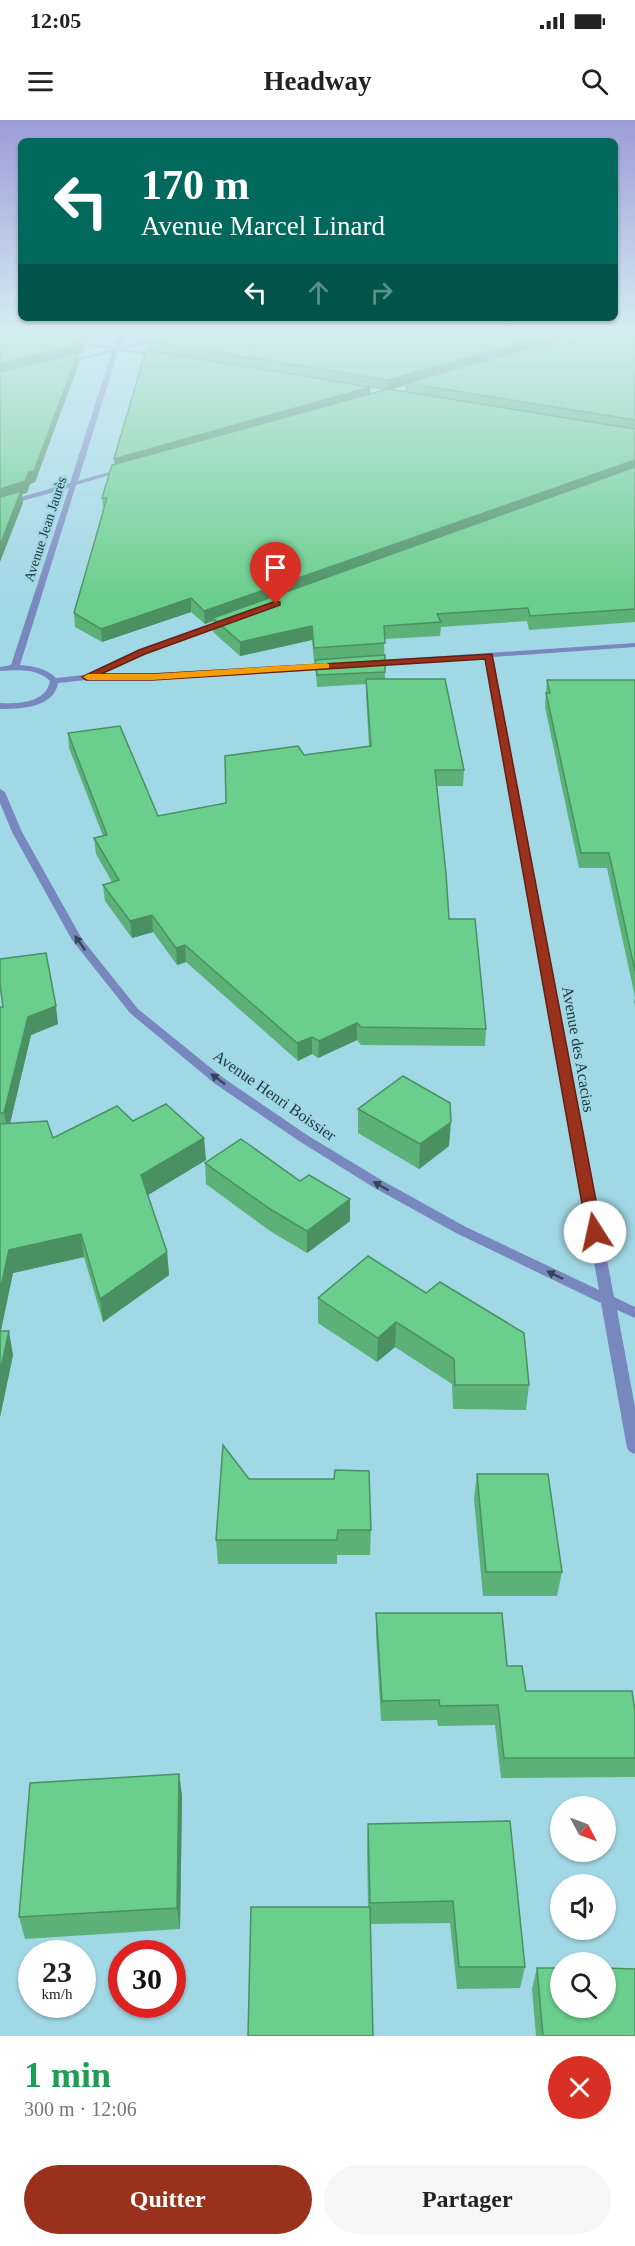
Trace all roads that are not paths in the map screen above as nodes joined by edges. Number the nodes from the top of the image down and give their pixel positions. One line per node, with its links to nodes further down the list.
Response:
1 (93, 420): 3 (street, Avenue Jean Jaurès)
2 (130, 468): 3 (street)
3 (73, 484): 4 (street); 10 (street, Avenue Jean Jaurès)
4 (0, 505)
5 (232, 620): 12 (street)
6 (635, 645): 7 (street)
7 (489, 656): 8 (street); 16 (street, Avenue des Acacias)
8 (361, 664)
9 (338, 665): 12 (street)
10 (15, 667): 11 (street); 13 (street)
11 (0, 669)
12 (86, 677): 13 (street)
13 (54, 681): 14 (street)
14 (1, 710)
15 (0, 792): 16 (street, Avenue Henri Boissier, one-way to 15)
16 (607, 1301): 17 (street, Avenue Henri Boissier); 18 (street, Avenue des Acacias)
17 (635, 1312)
18 (635, 1448)

